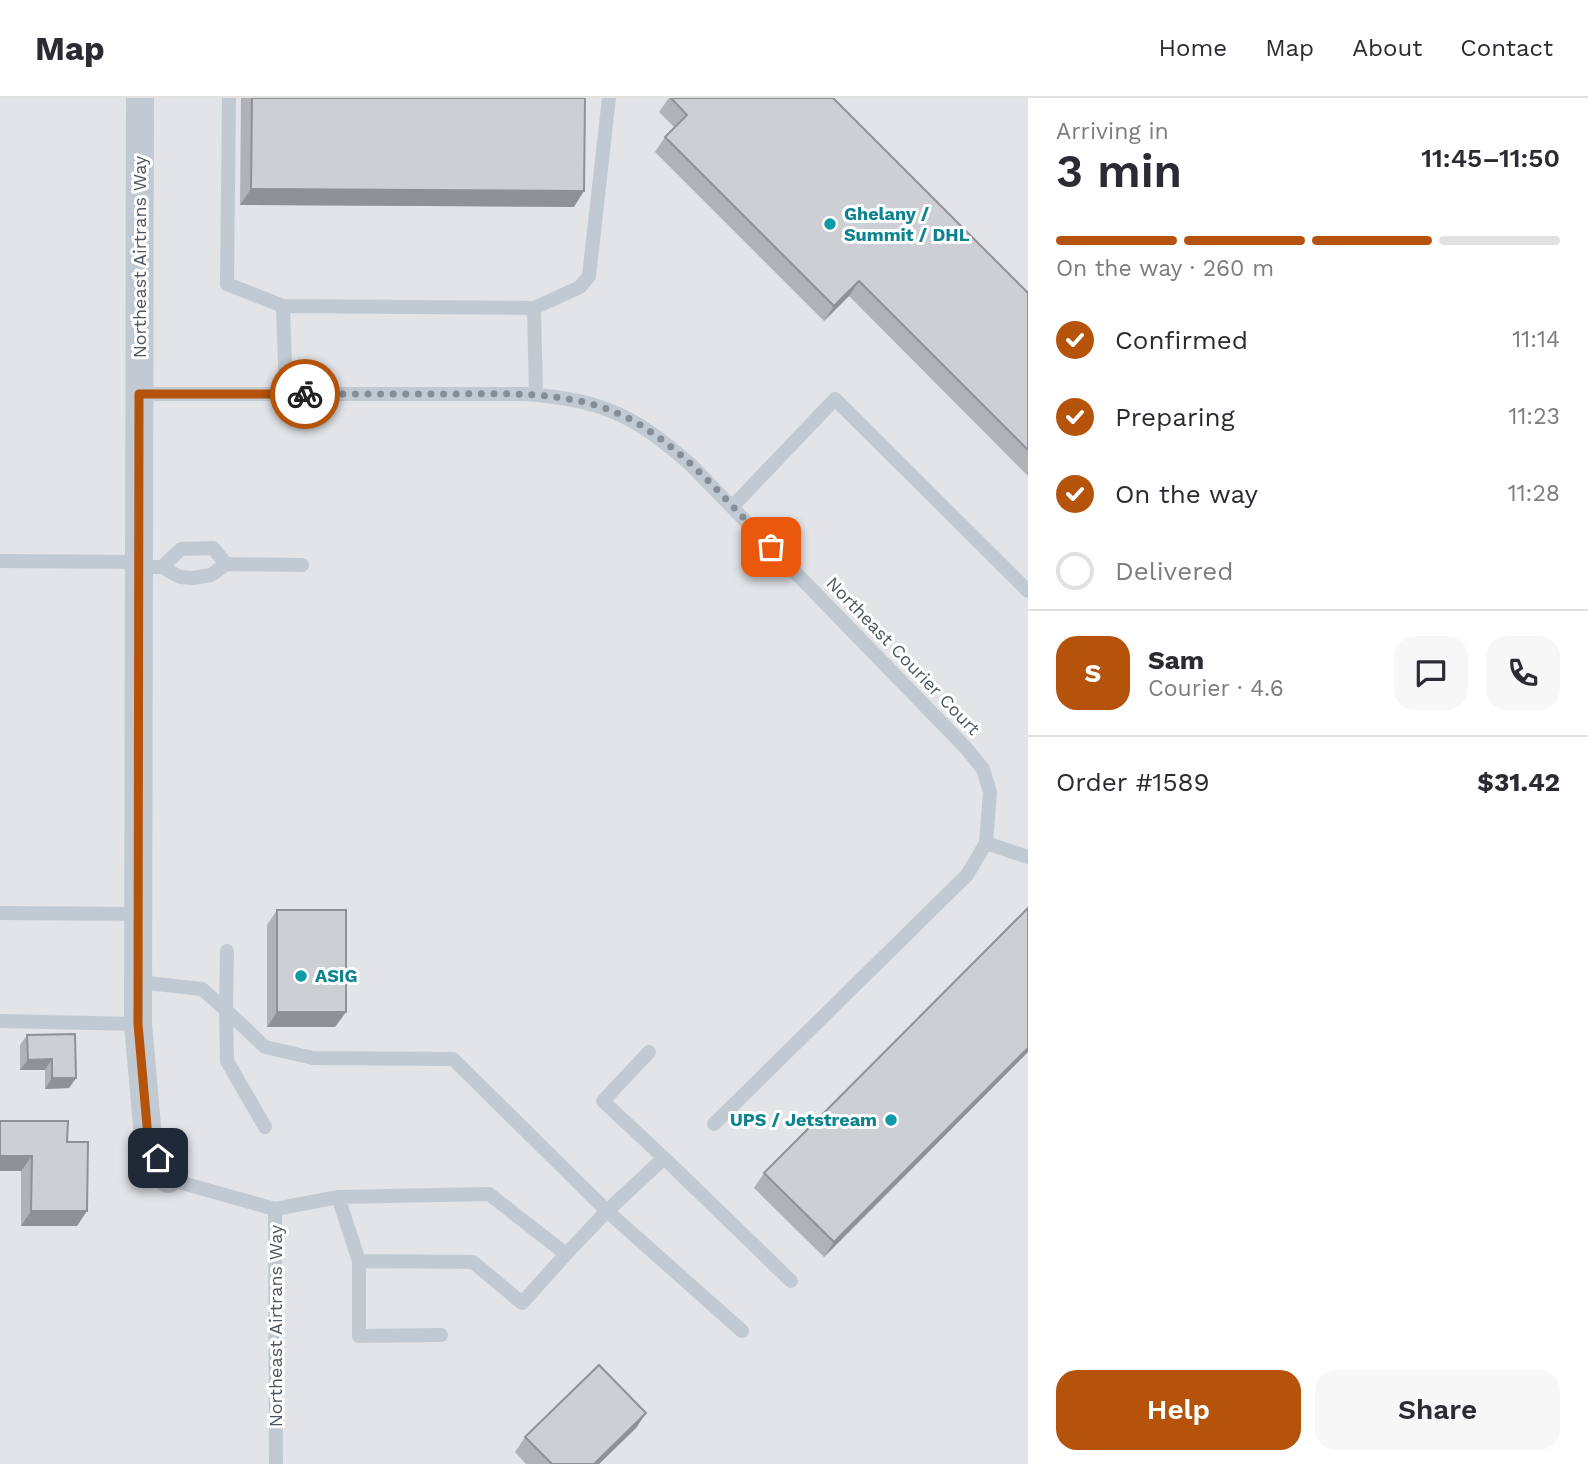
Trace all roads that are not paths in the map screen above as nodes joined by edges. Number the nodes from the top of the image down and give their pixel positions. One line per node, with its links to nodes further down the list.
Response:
1 (140, 98): 6 (street, Northeast Airtrans Way)
2 (229, 98): 4 (lane)
3 (609, 98): 5 (lane)
4 (283, 306): 5 (lane); 7 (lane)
5 (534, 308): 8 (lane)
6 (139, 394): 7 (lane, Northeast Courier Court); 12 (street, Northeast Airtrans Way)
7 (286, 394): 8 (lane, Northeast Courier Court)
8 (536, 395): 9 (lane, Northeast Courier Court)
9 (732, 507): 14 (lane); 15 (lane, Northeast Courier Court)
10 (0, 561): 12 (lane)
11 (226, 564): 12 (lane); 12 (lane); 13 (lane)
12 (147, 565): 18 (street, Northeast Airtrans Way)
13 (302, 565)
14 (1028, 591)
15 (986, 843): 16 (lane); 25 (lane, Northeast Courier Court)
16 (1028, 857)
17 (0, 913): 18 (lane)
18 (137, 914): 20 (street, Northeast Airtrans Way)
19 (227, 951): 21 (lane)
20 (138, 982): 21 (lane); 23 (street, Northeast Airtrans Way)
21 (226, 1010): 26 (lane); 31 (lane)
22 (0, 1021): 23 (lane)
23 (138, 1024): 28 (street, Northeast Airtrans Way)
24 (649, 1052): 27 (lane)
25 (714, 1124)
26 (265, 1127)
27 (664, 1158): 31 (lane); 34 (lane)
28 (169, 1179): 30 (lane, Northeast Airtrans Way)
29 (338, 1197): 30 (lane); 32 (lane); 33 (lane)
30 (275, 1209): 37 (lane, Northeast Airtrans Way)
31 (607, 1212): 32 (lane); 35 (lane)
32 (566, 1254): 33 (lane)
33 (359, 1261): 36 (lane)
34 (792, 1281)
35 (742, 1331)
36 (441, 1335)
37 (276, 1464)

